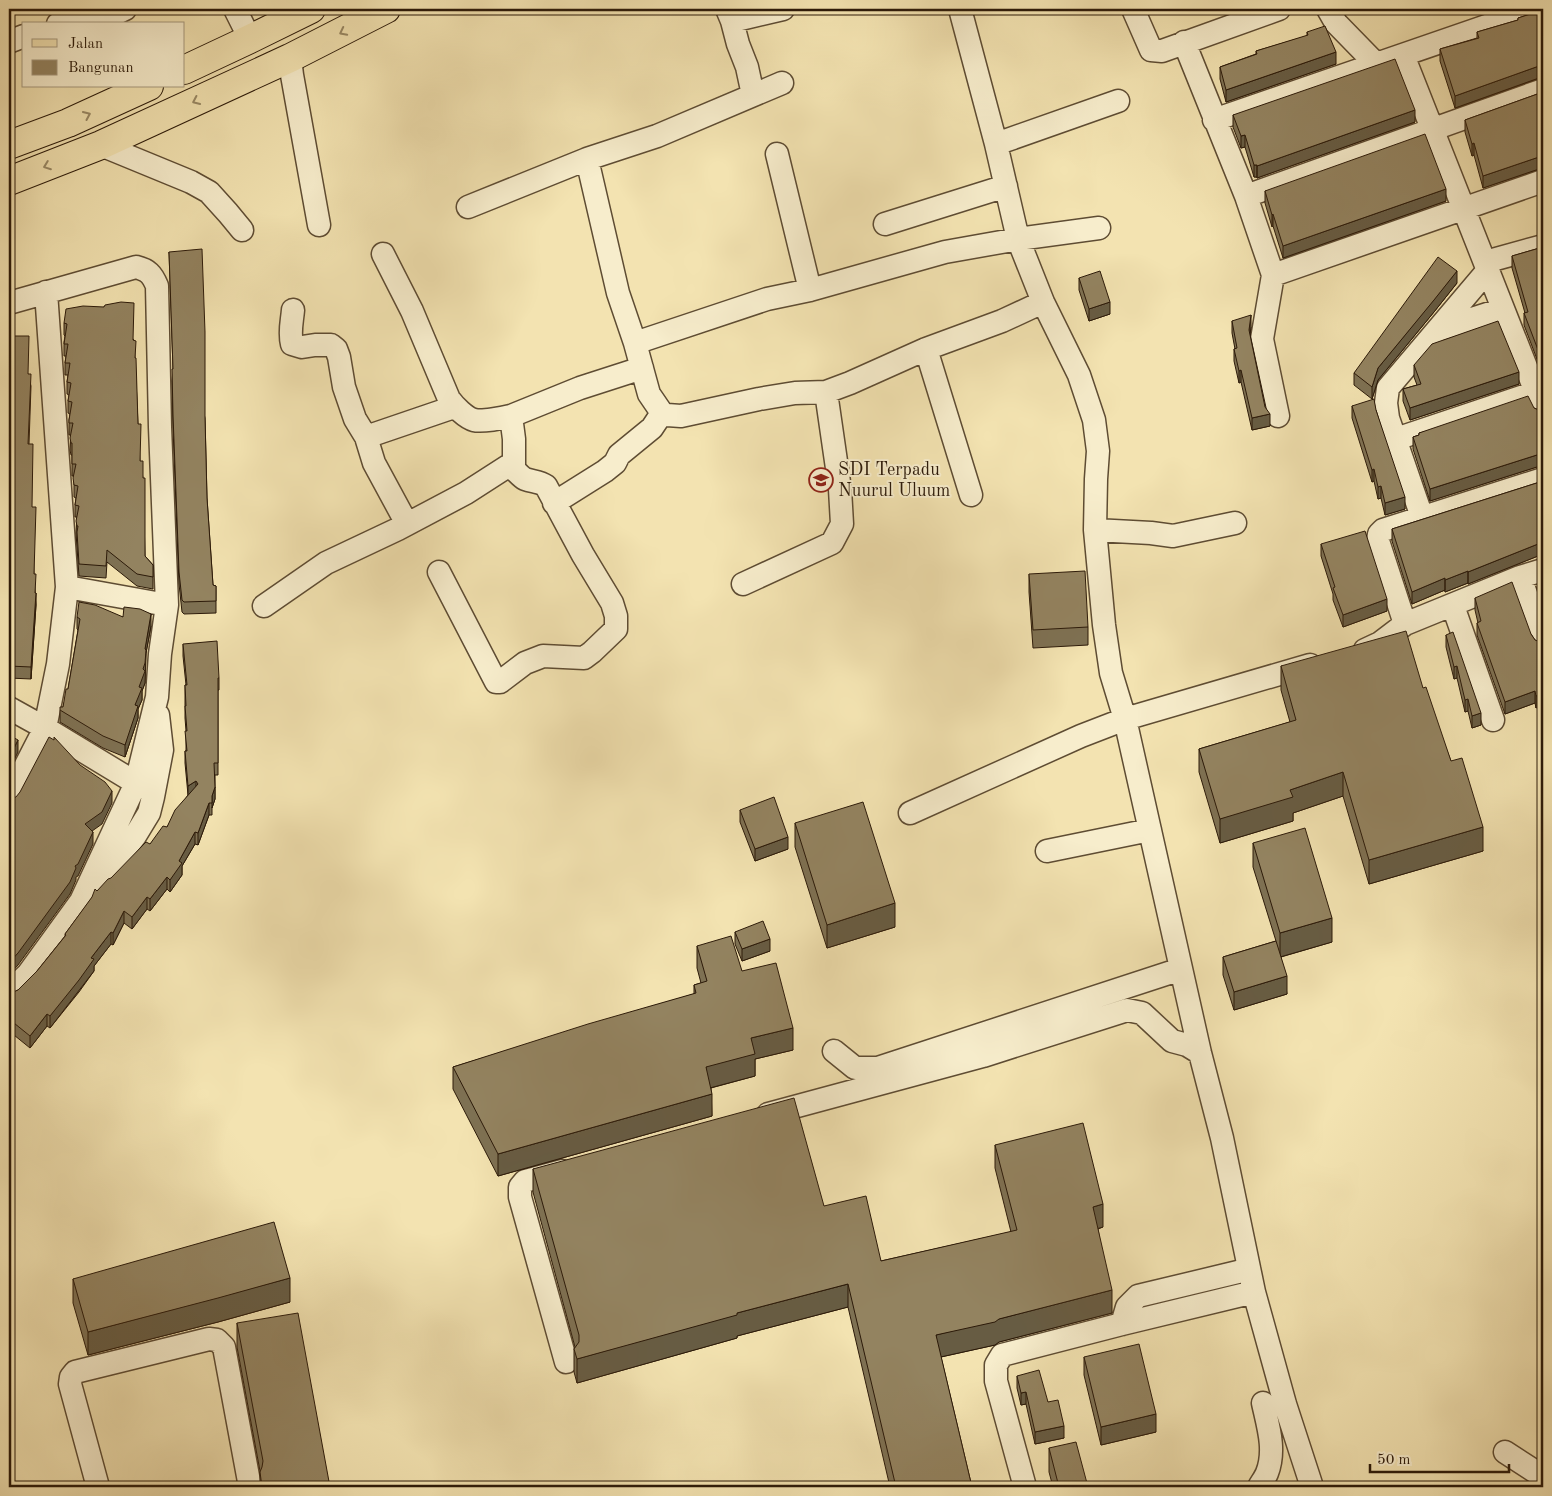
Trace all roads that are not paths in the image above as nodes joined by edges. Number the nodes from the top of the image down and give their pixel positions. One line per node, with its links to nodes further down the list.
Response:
1 (124, 9): 12 (street)
2 (235, 9): 14 (street)
3 (386, 9): 17 (main road, one-way to 17)
4 (783, 9): 11 (street)
5 (960, 9): 27 (street)
6 (1133, 9): 15 (street)
7 (1279, 9): 15 (street)
8 (1328, 9): 18 (street)
9 (1536, 9): 16 (street)
10 (296, 12): 14 (main road)
11 (730, 15): 23 (street)
12 (86, 18): 13 (street)
13 (67, 22)
14 (250, 39): 19 (main road)
15 (1184, 42): 25 (street)
16 (1403, 55): 18 (street); 26 (street)
17 (290, 58): 29 (main road, one-way to 29); 39 (street)
18 (1376, 64): 25 (street)
19 (185, 70)
20 (782, 83): 23 (street)
21 (131, 90): 28 (main road, one-way to 21)
22 (1543, 90): 26 (street)
23 (753, 95): 31 (street)
24 (1118, 101): 27 (street)
25 (1214, 120): 35 (street)
26 (1432, 130): 35 (street); 37 (street)
27 (996, 144): 34 (street)
28 (9, 145)
29 (101, 145): 32 (main road, one-way to 32); 41 (street)
30 (777, 154): 47 (street)
31 (587, 159): 36 (street); 54 (street)
32 (9, 181)
33 (1543, 181): 37 (street)
34 (1006, 186): 38 (street); 42 (street)
35 (1246, 196): 46 (street)
36 (468, 207)
37 (1464, 209): 45 (street); 46 (street)
38 (886, 224)
39 (319, 225)
40 (1099, 228): 42 (street)
41 (242, 230)
42 (1018, 238): 47 (street); 49 (street)
43 (1543, 246): 45 (street)
44 (383, 254): 59 (street)
45 (1486, 266): 51 (street); 53 (street)
46 (1273, 275): 62 (street)
47 (810, 290): 54 (street)
48 (46, 292): 50 (street); 77 (street); 78 (street)
49 (1043, 302): 55 (street); 72 (street)
50 (9, 303)
51 (1503, 309): 53 (street); 58 (street)
52 (293, 310): 63 (street)
53 (1438, 330): 64 (street)
54 (635, 343): 56 (street)
55 (926, 349): 57 (street); 67 (street)
56 (642, 368): 60 (street); 61 (street)
57 (826, 392): 60 (street); 76 (street)
58 (1540, 401): 64 (street)
59 (454, 407): 61 (street); 63 (street)
60 (662, 413): 68 (street)
61 (511, 416): 65 (street)
62 (1278, 416)
63 (366, 437): 71 (street)
64 (1396, 439): 69 (street)
65 (514, 470): 68 (street); 71 (street)
66 (1543, 479): 69 (street)
67 (971, 495)
68 (554, 503): 74 (street)
69 (1422, 517): 81 (street)
70 (1235, 523): 72 (street)
71 (407, 524): 79 (street)
72 (1095, 530): 85 (street)
73 (1543, 570): 75 (street)
74 (439, 572)
75 (1520, 577): 80 (street); 82 (street)
76 (743, 584)
77 (67, 586): 78 (street); 87 (street)
78 (167, 605): 83 (street)
79 (264, 606)
80 (1453, 606): 81 (street); 86 (street)
81 (1405, 624): 85 (street)
82 (1543, 642)
83 (156, 697): 88 (street); 93 (street)
84 (9, 708): 87 (street)
85 (1125, 719): 90 (street); 91 (street)
86 (1493, 720)
87 (45, 728): 88 (street); 89 (street)
88 (136, 783): 93 (street)
89 (9, 798)
90 (910, 813)
91 (1150, 830): 92 (street); 94 (street)
92 (1047, 851)
93 (81, 901): 95 (street)
94 (1181, 969): 96 (street); 97 (street)
95 (9, 992)
96 (834, 1051)
97 (1200, 1052): 98 (street); 100 (street)
98 (748, 1120)
99 (584, 1165): 103 (street)
100 (1249, 1268): 101 (street); 102 (street)
101 (1254, 1292): 102 (street); 111 (street)
102 (1122, 1324): 109 (street)
103 (566, 1362)
104 (1263, 1403): 110 (street)
105 (1505, 1452): 106 (street)
106 (1543, 1481)
107 (98, 1487): 108 (street)
108 (250, 1487)
109 (1025, 1487)
110 (1259, 1487)
111 (1312, 1487)

